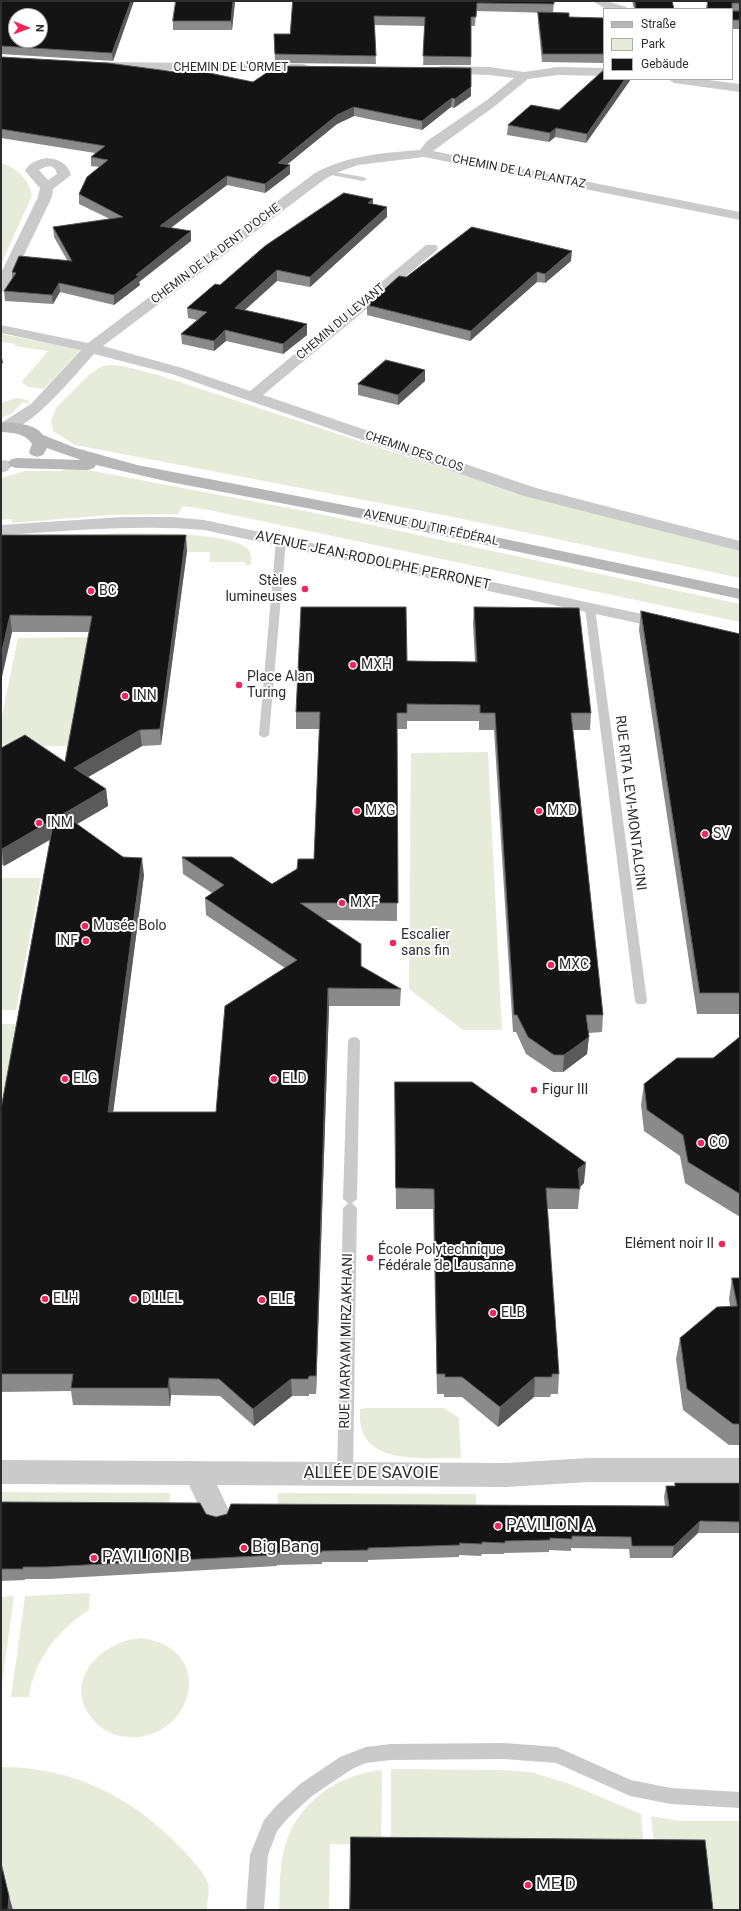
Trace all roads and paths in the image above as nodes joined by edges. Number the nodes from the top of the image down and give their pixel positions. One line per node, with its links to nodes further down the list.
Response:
1 (598, 1): 2 (street)
2 (617, 8)
3 (97, 66): 4 (street, CHEMIN DE L'ORMET)
4 (318, 68)
5 (433, 70): 7 (street)
6 (603, 72): 7 (street)
7 (524, 76): 10 (street, CHEMIN DE LA PLANTAZ)
8 (681, 80): 9 (street)
9 (740, 88)
10 (424, 153): 11 (street, CHEMIN DE LA DENT D'OCHE); 14 (street, CHEMIN DE LA PLANTAZ)
11 (326, 172): 12 (lane); 18 (street, CHEMIN DE LA DENT D'OCHE)
12 (363, 179)
13 (47, 187): 16 (street)
14 (740, 216)
15 (431, 248): 19 (street, CHEMIN DU LEVANT)
16 (1, 288)
17 (1, 330): 18 (street, CHEMIN DES CLOS)
18 (91, 348): 19 (street, CHEMIN DES CLOS); 20 (street, CHEMIN DE LA DENT D'OCHE)
19 (252, 397): 27 (street, CHEMIN DES CLOS)
20 (37, 407): 21 (street, CHEMIN DE LA DENT D'OCHE); 22 (street)
21 (3, 427): 22 (main road, AVENUE DU TIR FÉDÉRAL)
22 (36, 437): 23 (main road); 24 (main road, AVENUE DU TIR FÉDÉRAL)
23 (6, 465): 24 (main road, AVENUE DU TIR FÉDÉRAL)
24 (121, 467): 28 (main road, AVENUE DU TIR FÉDÉRAL)
25 (1, 530): 26 (street, AVENUE JEAN-RODOLPHE PERRONET)
26 (281, 540): 29 (street, AVENUE JEAN-RODOLPHE PERRONET); 31 (lane)
27 (740, 546)
28 (740, 594)
29 (590, 608): 30 (street, AVENUE JEAN-RODOLPHE PERRONET); 32 (lane, RUE RITA LEVI-MONTALCINI)
30 (687, 629)
31 (264, 735)
32 (641, 1001)
33 (354, 1041): 37 (lane, RUE MARYAM MIRZAKHANI)
34 (740, 1470): 37 (street, ALLÉE DE SAVOIE)
35 (1, 1472): 36 (street, ALLÉE DE SAVOIE)
36 (198, 1473): 37 (street, ALLÉE DE SAVOIE); 38 (street)
37 (345, 1474)
38 (217, 1515)
39 (740, 1800): 40 (lane)
40 (255, 1910)

